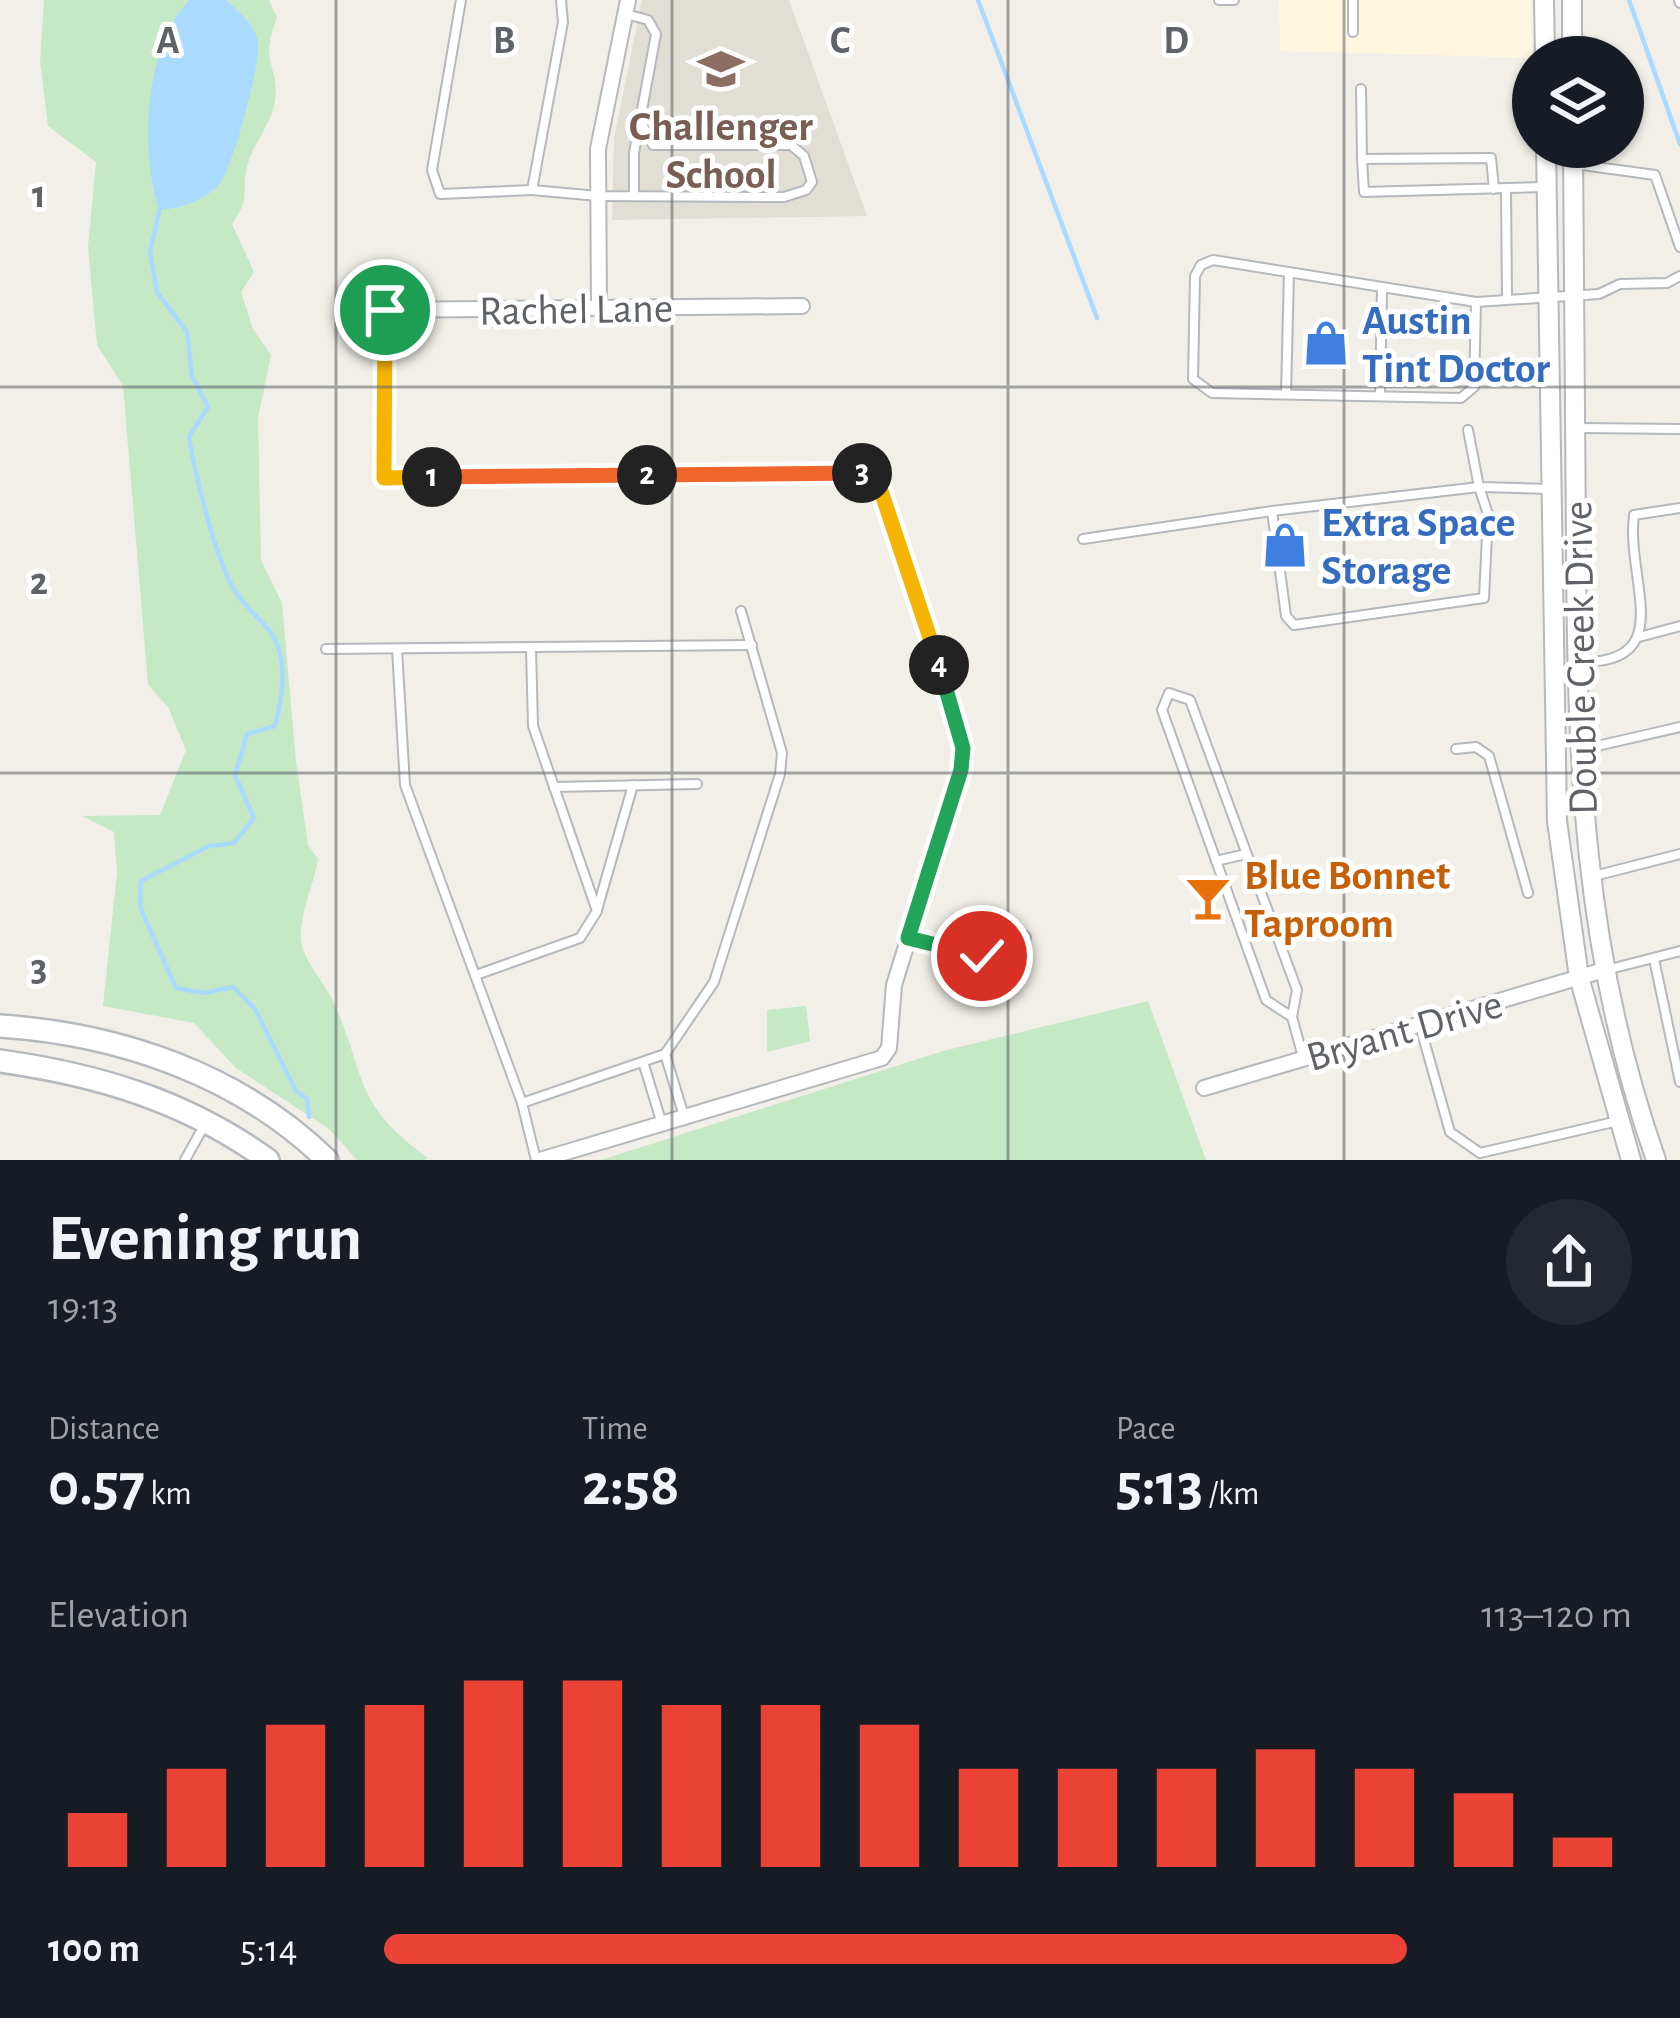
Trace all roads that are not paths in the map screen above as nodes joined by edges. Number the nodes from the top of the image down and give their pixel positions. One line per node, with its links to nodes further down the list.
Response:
1 (461, 0): 21 (lane)
2 (561, 0): 21 (lane)
3 (1219, 0): 4 (lane)
4 (1234, 0)
5 (1353, 0): 9 (lane)
6 (1544, 0): 10 (street)
7 (1572, 0): 11 (street)
8 (626, 7): 13 (lane); 22 (street)
9 (1353, 32)
10 (1545, 36)
11 (1573, 36)
12 (1361, 88): 14 (lane)
13 (640, 121): 23 (lane); 23 (lane)
14 (1362, 159): 19 (lane); 19 (lane)
15 (1547, 168): 18 (street, Double Creek Drive)
16 (1573, 168): 29 (street, Double Creek Drive)
17 (1626, 168): 24 (lane)
18 (1547, 187): 20 (lane); 28 (street, Double Creek Drive)
19 (1494, 189): 20 (lane)
20 (1506, 189): 30 (lane)
21 (532, 190): 22 (lane)
22 (598, 196): 23 (lane); 33 (street)
23 (634, 196)
24 (1680, 247)
25 (1289, 272): 27 (lane); 34 (lane); 34 (lane)
26 (1680, 276): 29 (lane)
27 (1382, 287): 31 (lane); 35 (lane)
28 (1548, 295): 29 (lane); 30 (lane); 40 (street, Double Creek Drive)
29 (1574, 295): 36 (street, Double Creek Drive)
30 (1507, 298): 31 (lane)
31 (1476, 302): 35 (lane)
32 (802, 306): 33 (street, Rachel Lane)
33 (598, 307): 64 (street, Rachel Lane)
34 (1286, 394): 35 (lane)
35 (1380, 396)
36 (1575, 428): 37 (lane); 51 (street, Double Creek Drive)
37 (1680, 429)
38 (1468, 430): 39 (lane)
39 (1479, 487): 40 (lane); 42 (lane); 42 (lane)
40 (1551, 489): 70 (street, Double Creek Drive)
41 (1680, 508): 46 (lane)
42 (1272, 511): 43 (lane)
43 (1083, 539)
44 (741, 611): 47 (lane)
45 (1680, 626): 46 (lane)
46 (1639, 637): 51 (lane)
47 (752, 645): 48 (lane); 74 (lane)
48 (531, 649): 50 (lane); 57 (lane)
49 (326, 650): 50 (lane)
50 (398, 650): 69 (lane)
51 (1577, 662): 54 (street, Double Creek Drive)
52 (1680, 728): 54 (lane)
53 (1456, 749): 62 (lane)
54 (1577, 751): 61 (street, Double Creek Drive)
55 (697, 784): 56 (lane)
56 (633, 785): 57 (lane); 63 (lane)
57 (554, 787): 63 (lane)
58 (1246, 854): 60 (lane); 60 (lane); 71 (lane)
59 (1680, 854): 61 (lane)
60 (1216, 861): 71 (lane)
61 (1589, 878): 68 (street, Double Creek Drive)
62 (1528, 893)
63 (597, 911): 69 (lane)
64 (908, 938): 65 (street); 82 (street, Rachel Lane)
65 (1023, 938)
66 (1680, 951): 67 (lane)
67 (1654, 959): 68 (lane); 78 (lane)
68 (1604, 970): 70 (street, Bryant Drive); 91 (street, Double Creek Drive)
69 (476, 975): 81 (lane)
70 (1579, 977): 72 (street, Bryant Drive); 84 (street, Double Creek Drive)
71 (1292, 1017): 75 (lane)
72 (1420, 1024): 75 (street, Bryant Drive); 84 (lane)
73 (0, 1026): 88 (main road)
74 (665, 1054): 77 (lane); 82 (lane)
75 (1303, 1059): 80 (street, Bryant Drive)
76 (0, 1061): 83 (main road)
77 (644, 1065): 81 (lane); 85 (lane)
78 (1678, 1065): 79 (lane)
79 (1680, 1082)
80 (1204, 1088)
81 (522, 1103): 89 (lane)
82 (685, 1117): 85 (street)
83 (206, 1121): 86 (lane); 87 (main road)
84 (1618, 1121): 90 (street, Double Creek Drive)
85 (662, 1124): 89 (street)
86 (185, 1160)
87 (268, 1160)
88 (327, 1160)
89 (538, 1160)
90 (1631, 1160)
91 (1656, 1160)

